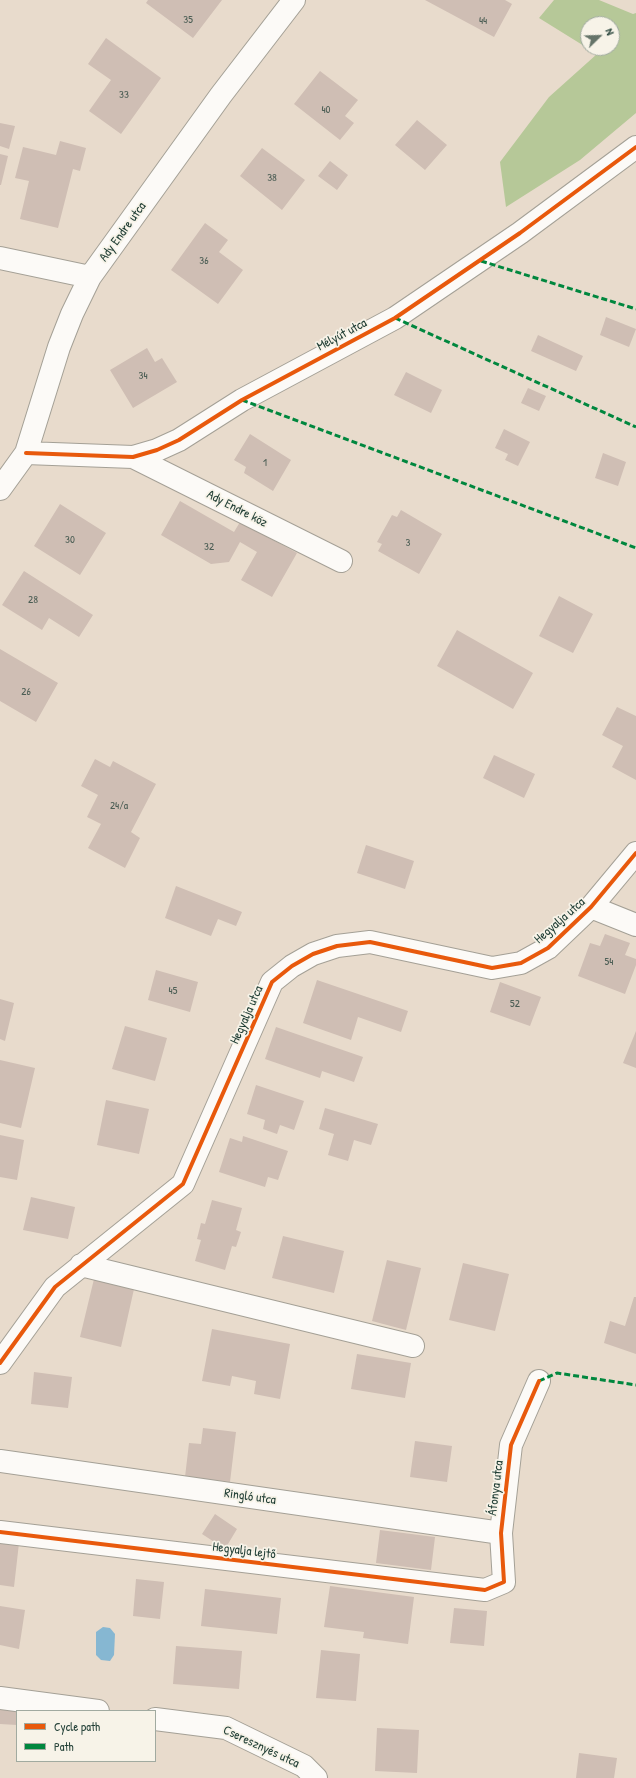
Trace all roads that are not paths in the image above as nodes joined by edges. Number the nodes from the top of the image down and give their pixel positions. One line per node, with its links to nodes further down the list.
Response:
1 (294, 0): 4 (street, Ady Endre utca)
2 (636, 147): 6 (street, Mélyút utca)
3 (0, 258): 4 (street)
4 (90, 277): 5 (street, Ady Endre utca)
5 (26, 453): 6 (street, Mélyút utca); 7 (street, Ady Endre utca)
6 (133, 457): 8 (street, Ady Endre köz)
7 (0, 489)
8 (341, 562)
9 (636, 853): 10 (street, Hegyalja utca)
10 (591, 907): 11 (street); 12 (street, Hegyalja utca)
11 (636, 925)
12 (81, 1265): 13 (street); 14 (street, Hegyalja utca)
13 (413, 1346)
14 (0, 1363)
15 (540, 1381): 18 (street, Áfonya utca)
16 (0, 1460): 18 (street, Ringló utca)
17 (0, 1532): 19 (street, Hegyalja lejtő)
18 (501, 1533): 19 (street, Áfonya utca)
19 (485, 1590)
20 (0, 1698): 21 (street)
21 (90, 1710)
22 (156, 1719): 23 (street, Cseresznyés utca)
23 (316, 1778)

